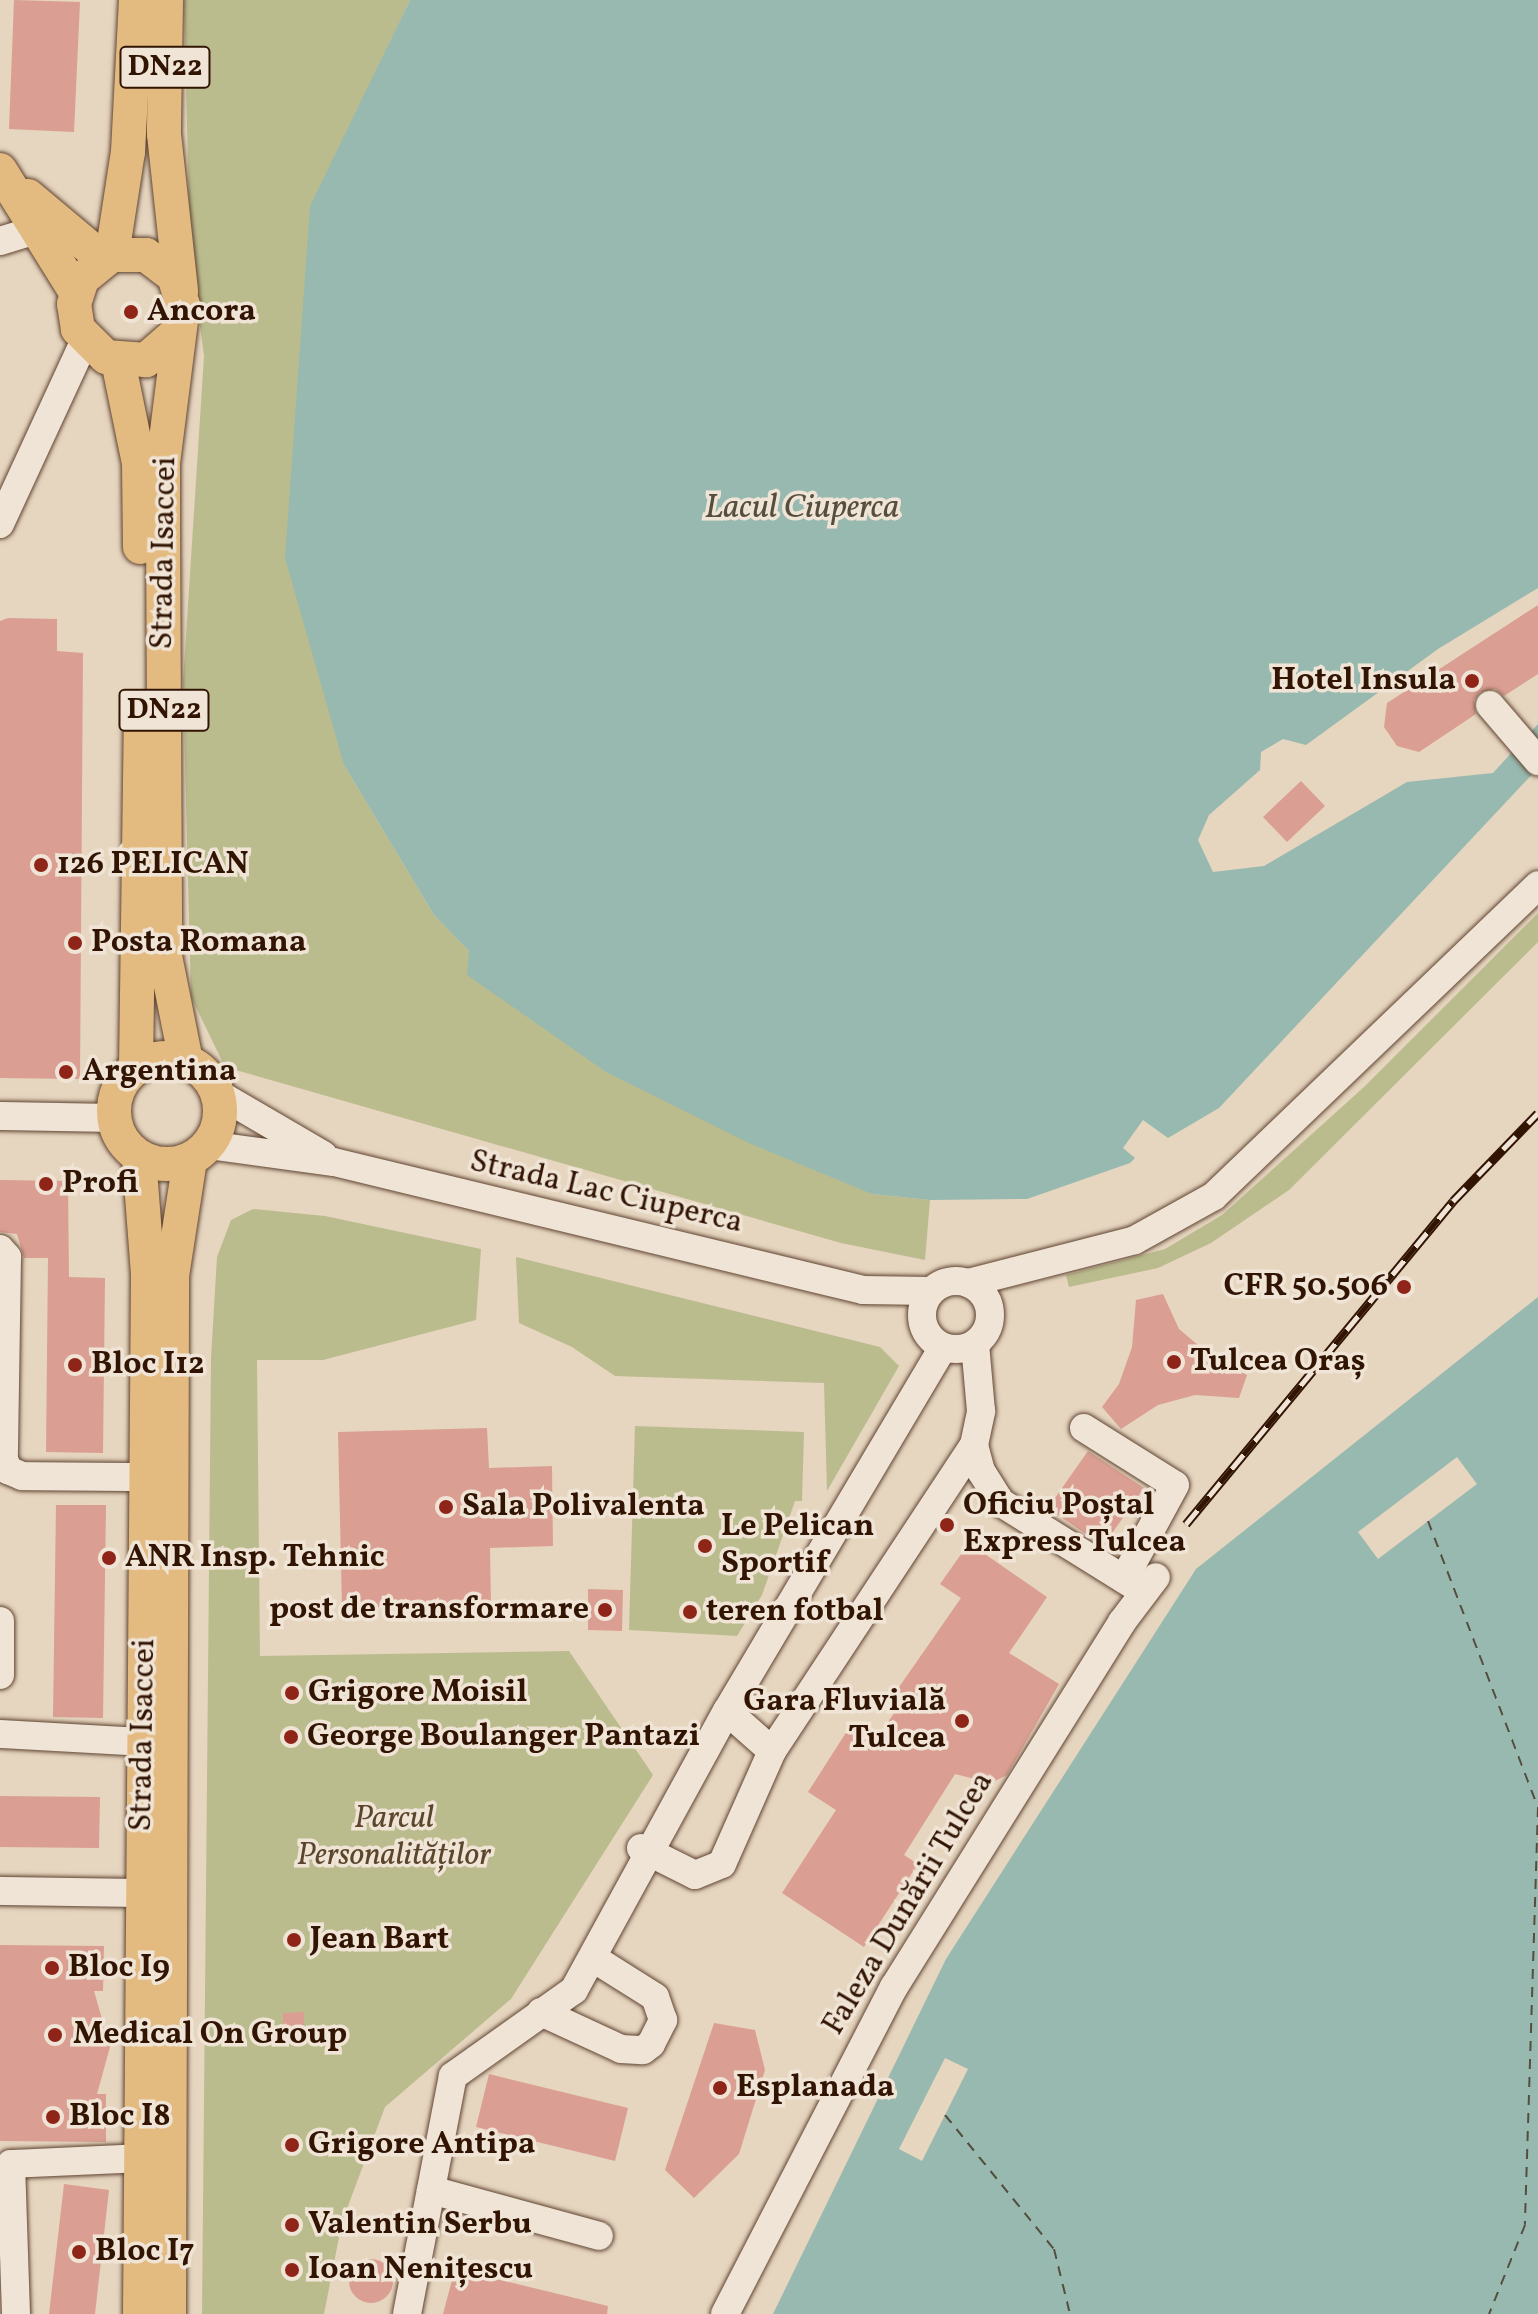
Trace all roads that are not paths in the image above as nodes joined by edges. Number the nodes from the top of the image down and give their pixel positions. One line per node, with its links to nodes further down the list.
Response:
1 (136, 0): 6 (main road, DN22)
2 (166, 0): 8 (main road, Strada Isaccei / DN22)
3 (2, 172): 4 (main road); 6 (main road)
4 (37, 230): 5 (street); 7 (main road)
5 (0, 241)
6 (108, 257): 7 (main road); 8 (main road)
7 (76, 292): 10 (main road)
8 (181, 292): 9 (main road, Strada Isaccei / DN22)
9 (178, 332): 11 (main road); 16 (main road, Strada Isaccei / DN22)
10 (85, 340): 11 (main road); 12 (street)
11 (118, 361): 17 (main road, Strada Isaccei / DN22)
12 (0, 524)
13 (1490, 705): 14 (street)
14 (1538, 761)
15 (1538, 885): 25 (street)
16 (186, 1061): 17 (main road); 18 (main road)
17 (136, 1068): 20 (main road, Strada Isaccei)
18 (217, 1093): 21 (main road, Strada Isaccei); 23 (street, Strada Lac Ciuperca)
19 (0, 1116): 20 (street)
20 (114, 1118): 22 (main road)
21 (199, 1152): 22 (main road); 23 (street, Strada Lac Ciuperca); 54 (main road, Strada Isaccei)
22 (139, 1157): 35 (main road, Strada Isaccei)
23 (334, 1162): 27 (street, Strada Lac Ciuperca)
24 (0, 1249): 35 (street)
25 (1035, 1266): 26 (street); 29 (street)
26 (968, 1283): 28 (street); 29 (street)
27 (863, 1290): 28 (street, Strada Lac Ciuperca); 30 (street, Strada Lac Ciuperca)
28 (931, 1291): 30 (street)
29 (989, 1306): 31 (street)
30 (923, 1324): 32 (street)
31 (975, 1344): 32 (street); 34 (street)
32 (943, 1347): 39 (street)
33 (1084, 1428): 36 (street, Faleza Dunării Tulcea)
34 (974, 1445): 36 (street); 42 (street)
35 (146, 1477): 41 (main road, Strada Isaccei)
36 (1141, 1582): 56 (street, Faleza Dunării Tulcea)
37 (0, 1621): 38 (street)
38 (0, 1675)
39 (727, 1711): 42 (street); 43 (street)
40 (0, 1734): 41 (street)
41 (145, 1742): 45 (main road, Strada Isaccei)
42 (772, 1751): 43 (street)
43 (644, 1851): 46 (street)
44 (0, 1891): 45 (street)
45 (142, 1893): 48 (main road, Strada Isaccei)
46 (593, 1958): 47 (street); 47 (street)
47 (541, 2012): 50 (street)
48 (141, 2158): 49 (street); 53 (main road, Strada Isaccei)
49 (6, 2165): 52 (street)
50 (431, 2190): 51 (street); 55 (street)
51 (599, 2236)
52 (16, 2314)
53 (140, 2314)
54 (169, 2314)
55 (407, 2314)
56 (725, 2314)

